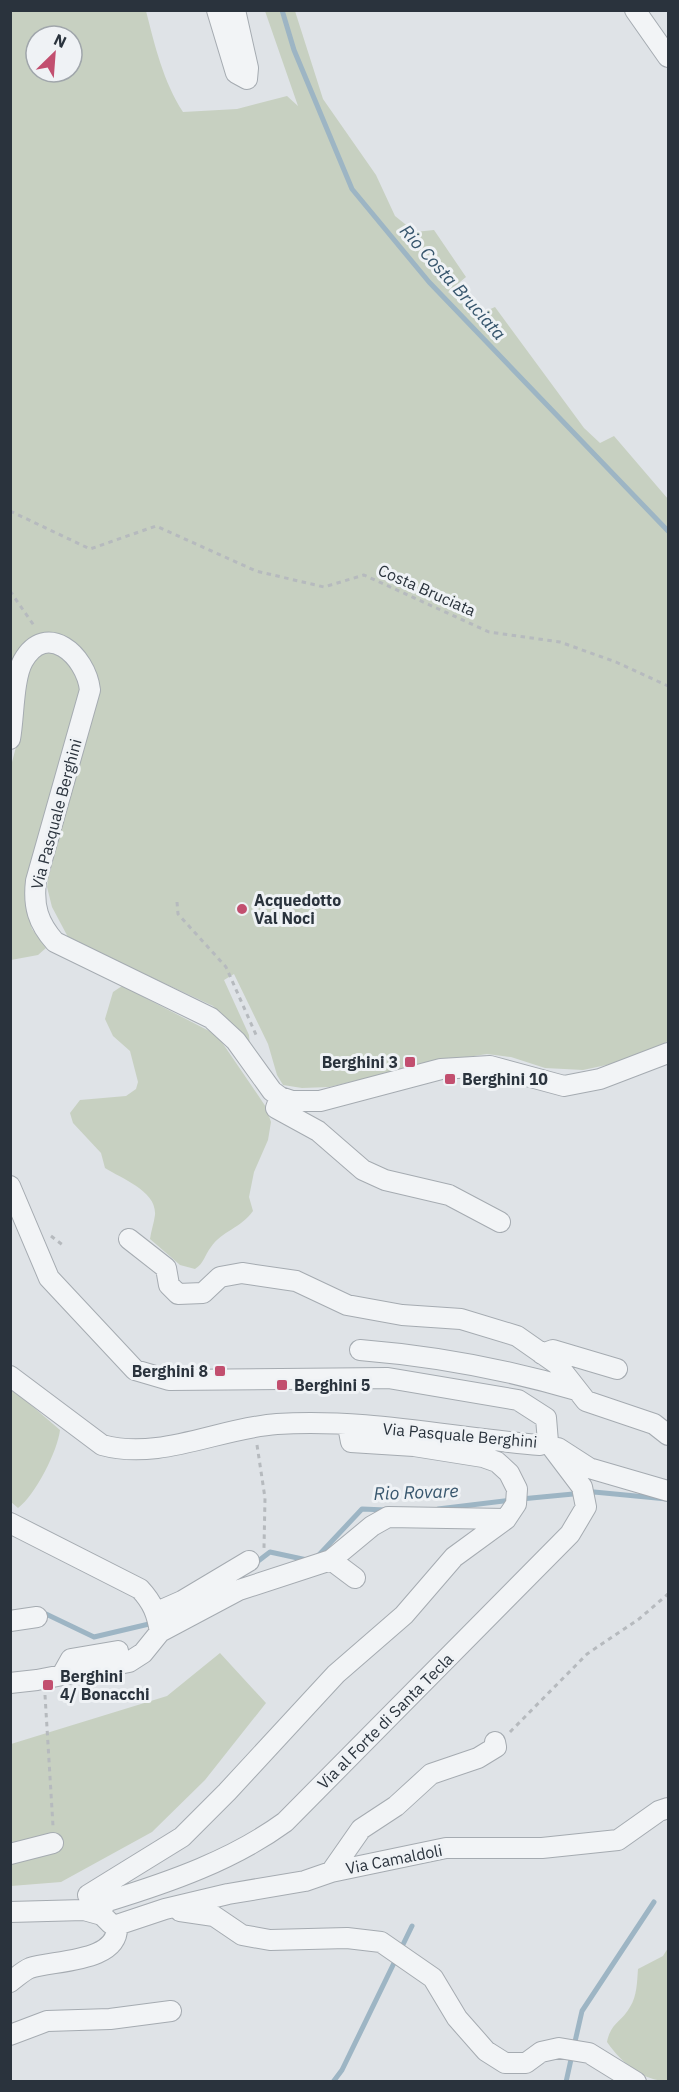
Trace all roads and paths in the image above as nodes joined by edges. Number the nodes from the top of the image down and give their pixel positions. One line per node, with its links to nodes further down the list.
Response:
1 (217, 10): 2 (street)
2 (235, 10)
3 (635, 10): 4 (street)
4 (669, 57)
5 (10, 512): 8 (path, Costa Bruciata)
6 (10, 591): 7 (path)
7 (40, 645): 9 (street); 13 (street, Via Pasquale Berghini)
8 (669, 686)
9 (10, 739)
10 (177, 902): 11 (path)
11 (258, 1041)
12 (669, 1053): 13 (street)
13 (280, 1097): 15 (street, Via Pasquale Berghini)
14 (10, 1186): 26 (street, Via Pasquale Berghini)
15 (500, 1222)
16 (129, 1239): 18 (street)
17 (360, 1350): 21 (street)
18 (542, 1354): 19 (street); 21 (street)
19 (617, 1369)
20 (10, 1376): 24 (street, Via Pasquale Berghini)
21 (576, 1390): 25 (street)
22 (209, 1424): 24 (street)
23 (348, 1426): 24 (street, Via Pasquale Berghini); 26 (street, Via Pasquale Berghini); 28 (street, Via Pasquale Berghini)
24 (249, 1429): 31 (path)
25 (669, 1435)
26 (548, 1442): 27 (street); 50 (street, Via al Forte di Santa Tecla)
27 (669, 1491)
28 (506, 1519): 30 (street); 47 (street)
29 (10, 1523): 34 (street)
30 (331, 1560): 32 (street); 37 (street)
31 (249, 1561): 34 (street)
32 (355, 1578)
33 (669, 1594): 42 (path)
34 (157, 1612): 37 (street)
35 (37, 1617): 36 (street)
36 (10, 1621)
37 (160, 1632): 39 (street)
38 (138, 1643): 39 (street)
39 (62, 1676): 40 (street)
40 (37, 1680): 41 (street); 44 (path)
41 (10, 1683)
42 (495, 1742): 46 (street)
43 (669, 1808): 46 (street, Via Camaldoli)
44 (53, 1843): 45 (street)
45 (10, 1854)
46 (331, 1872): 48 (street, Via Camaldoli)
47 (88, 1895)
48 (165, 1909): 50 (street, Via Camaldoli); 54 (street)
49 (10, 1912): 50 (street)
50 (109, 1920): 51 (street, Via al Forte di Santa Tecla)
51 (10, 1982)
52 (171, 2011): 53 (street)
53 (10, 2035)
54 (636, 2082)

